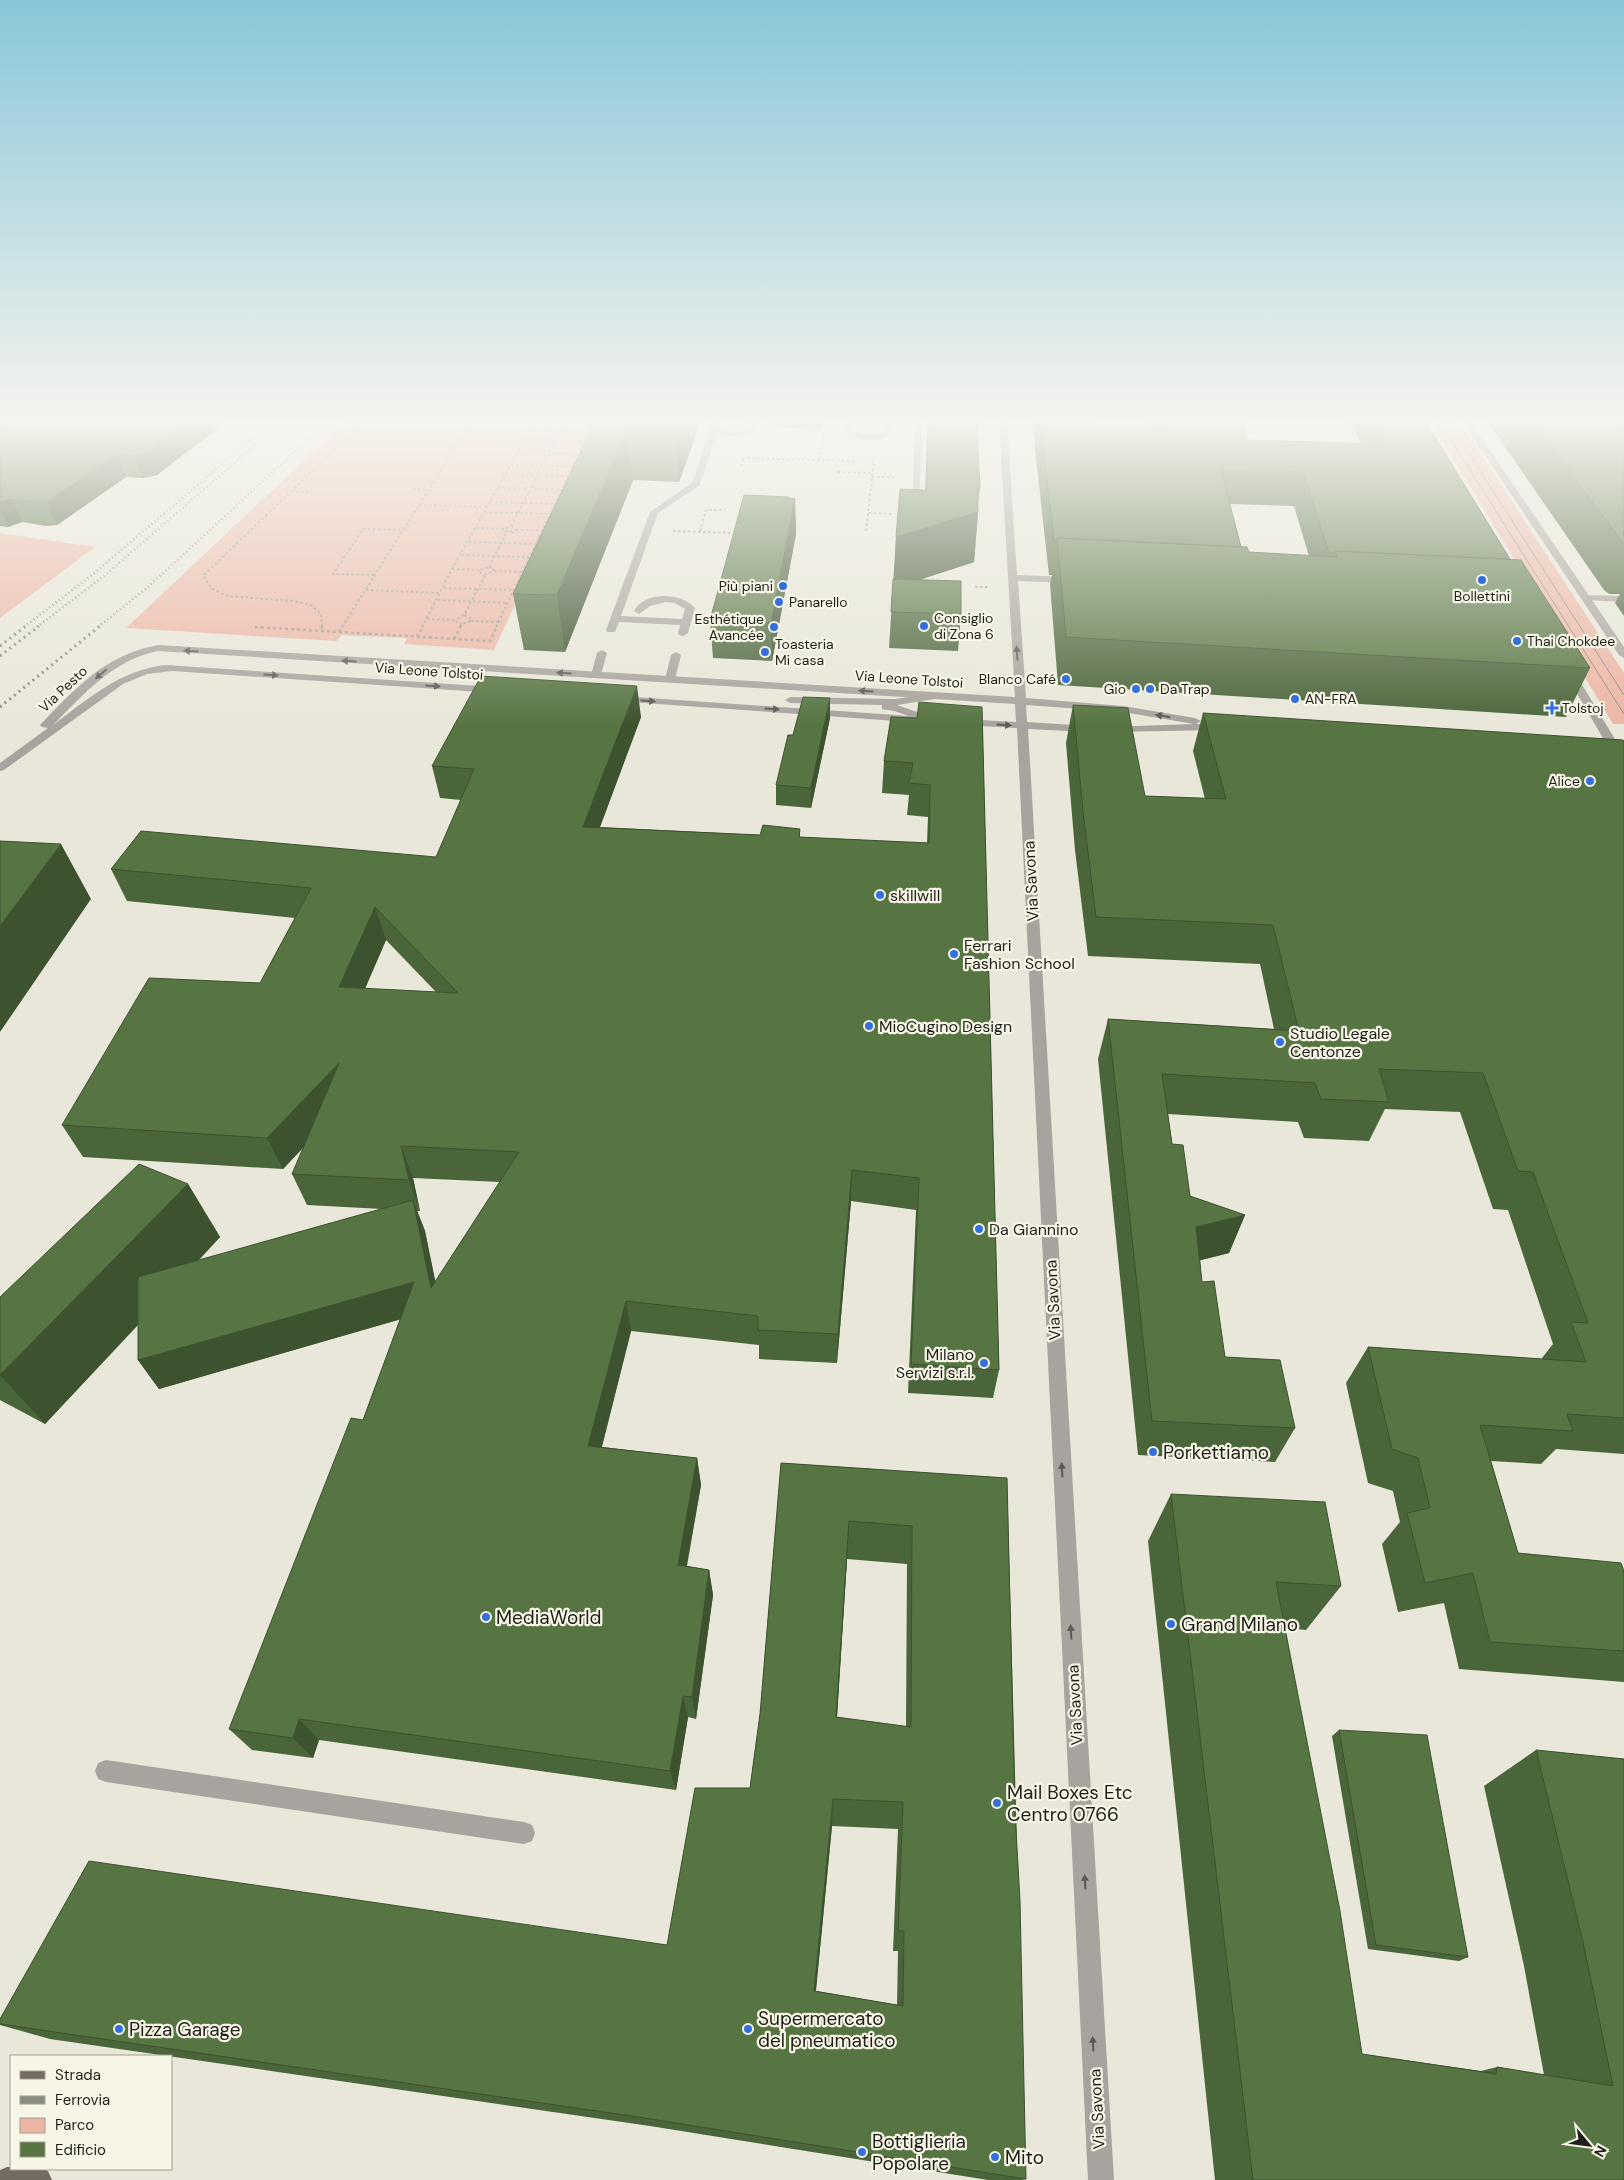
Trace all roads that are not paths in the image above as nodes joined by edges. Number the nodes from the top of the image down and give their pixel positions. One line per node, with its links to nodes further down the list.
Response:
1 (650, 523): 9 (street)
2 (1009, 523): 4 (street, Via Savona)
3 (1535, 523): 6 (street)
4 (1013, 578): 5 (street); 27 (street, Via Savona, one-way to 4)
5 (1083, 581)
6 (1586, 598): 7 (street); 17 (street)
7 (1624, 599)
8 (639, 611): 10 (street)
9 (615, 619): 10 (street); 11 (street)
10 (687, 622): 12 (street)
11 (611, 630)
12 (683, 632)
13 (142, 650): 15 (street, Via Leone Tolstoi, one-way to 13); 33 (street, Via Pesto, one-way to 33)
14 (602, 653): 21 (street)
15 (239, 654): 19 (street); 21 (street, Via Leone Tolstoi, one-way to 15)
16 (676, 655): 22 (street)
17 (1624, 655)
18 (1563, 660): 32 (street)
19 (223, 672): 20 (street, Via Leone Tolstoi); 24 (street, Via Leone Tolstoi, one-way to 24)
20 (136, 673): 33 (street, Via Pesto)
21 (596, 675): 22 (street, Via Leone Tolstoi)
22 (670, 679): 23 (street, Via Leone Tolstoi)
23 (735, 683): 25 (street, Via Leone Tolstoi, one-way to 23); 28 (street, Via Leone Tolstoi)
24 (502, 691)
25 (938, 696): 27 (street, Via Leone Tolstoi); 29 (street)
26 (611, 698): 28 (street, Via Leone Tolstoi, one-way to 28)
27 (1020, 701): 30 (street, Via Savona); 30 (street, Via Leone Tolstoi, one-way to 27)
28 (723, 706): 29 (street, Via Leone Tolstoi, one-way to 29)
29 (940, 721): 30 (street, Via Leone Tolstoi, one-way to 30)
30 (1022, 726): 38 (street, Via Savona, one-way to 30)
31 (1600, 750): 32 (street)
32 (1620, 751): 34 (street)
33 (11, 759): 35 (street, Via Pesto)
34 (1624, 764)
35 (0, 768)
36 (106, 1771): 37 (street)
37 (524, 1834)
38 (1101, 2180)

